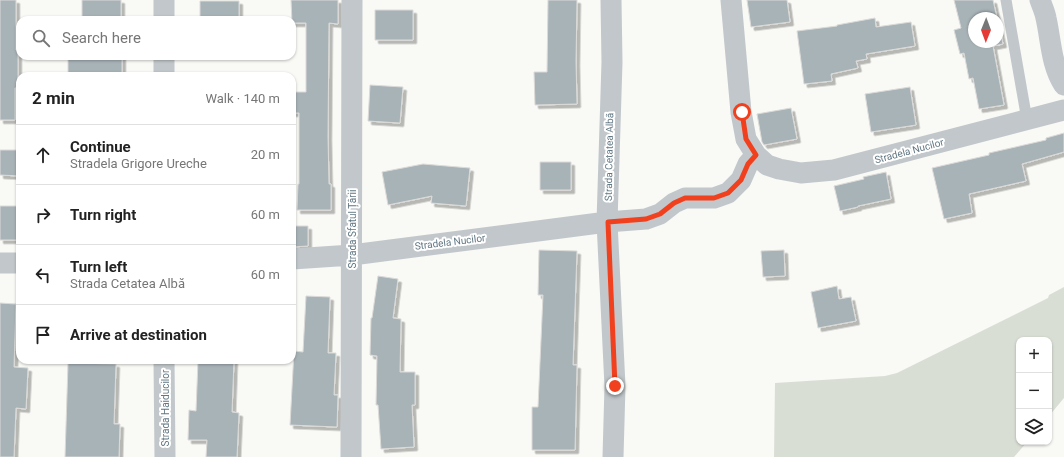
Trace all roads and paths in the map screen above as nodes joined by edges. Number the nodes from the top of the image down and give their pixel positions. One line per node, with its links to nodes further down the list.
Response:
1 (164, 0): 7 (street)
2 (352, 0): 15 (street, Strada Sfatul Țării)
3 (610, 0): 14 (street, Strada Cetatea Albă)
4 (731, 0): 13 (street)
5 (1006, 0): 12 (lane)
6 (1040, 0): 10 (street)
7 (164, 16)
8 (164, 60): 9 (street)
9 (164, 72)
10 (1064, 85)
11 (1064, 110): 12 (street, Stradela Nucilor)
12 (1027, 120): 13 (street, Stradela Nucilor)
13 (756, 155): 14 (street, Stradela Nucilor)
14 (608, 222): 15 (street, Stradela Nucilor); 22 (street, Strada Cetatea Albă)
15 (352, 255): 16 (street, Stradela Nucilor); 21 (street, Strada Sfatul Țării)
16 (296, 259)
17 (0, 263): 18 (street)
18 (16, 264)
19 (164, 364): 20 (street, Strada Haiducilor)
20 (165, 457)
21 (351, 457)
22 (613, 457)

